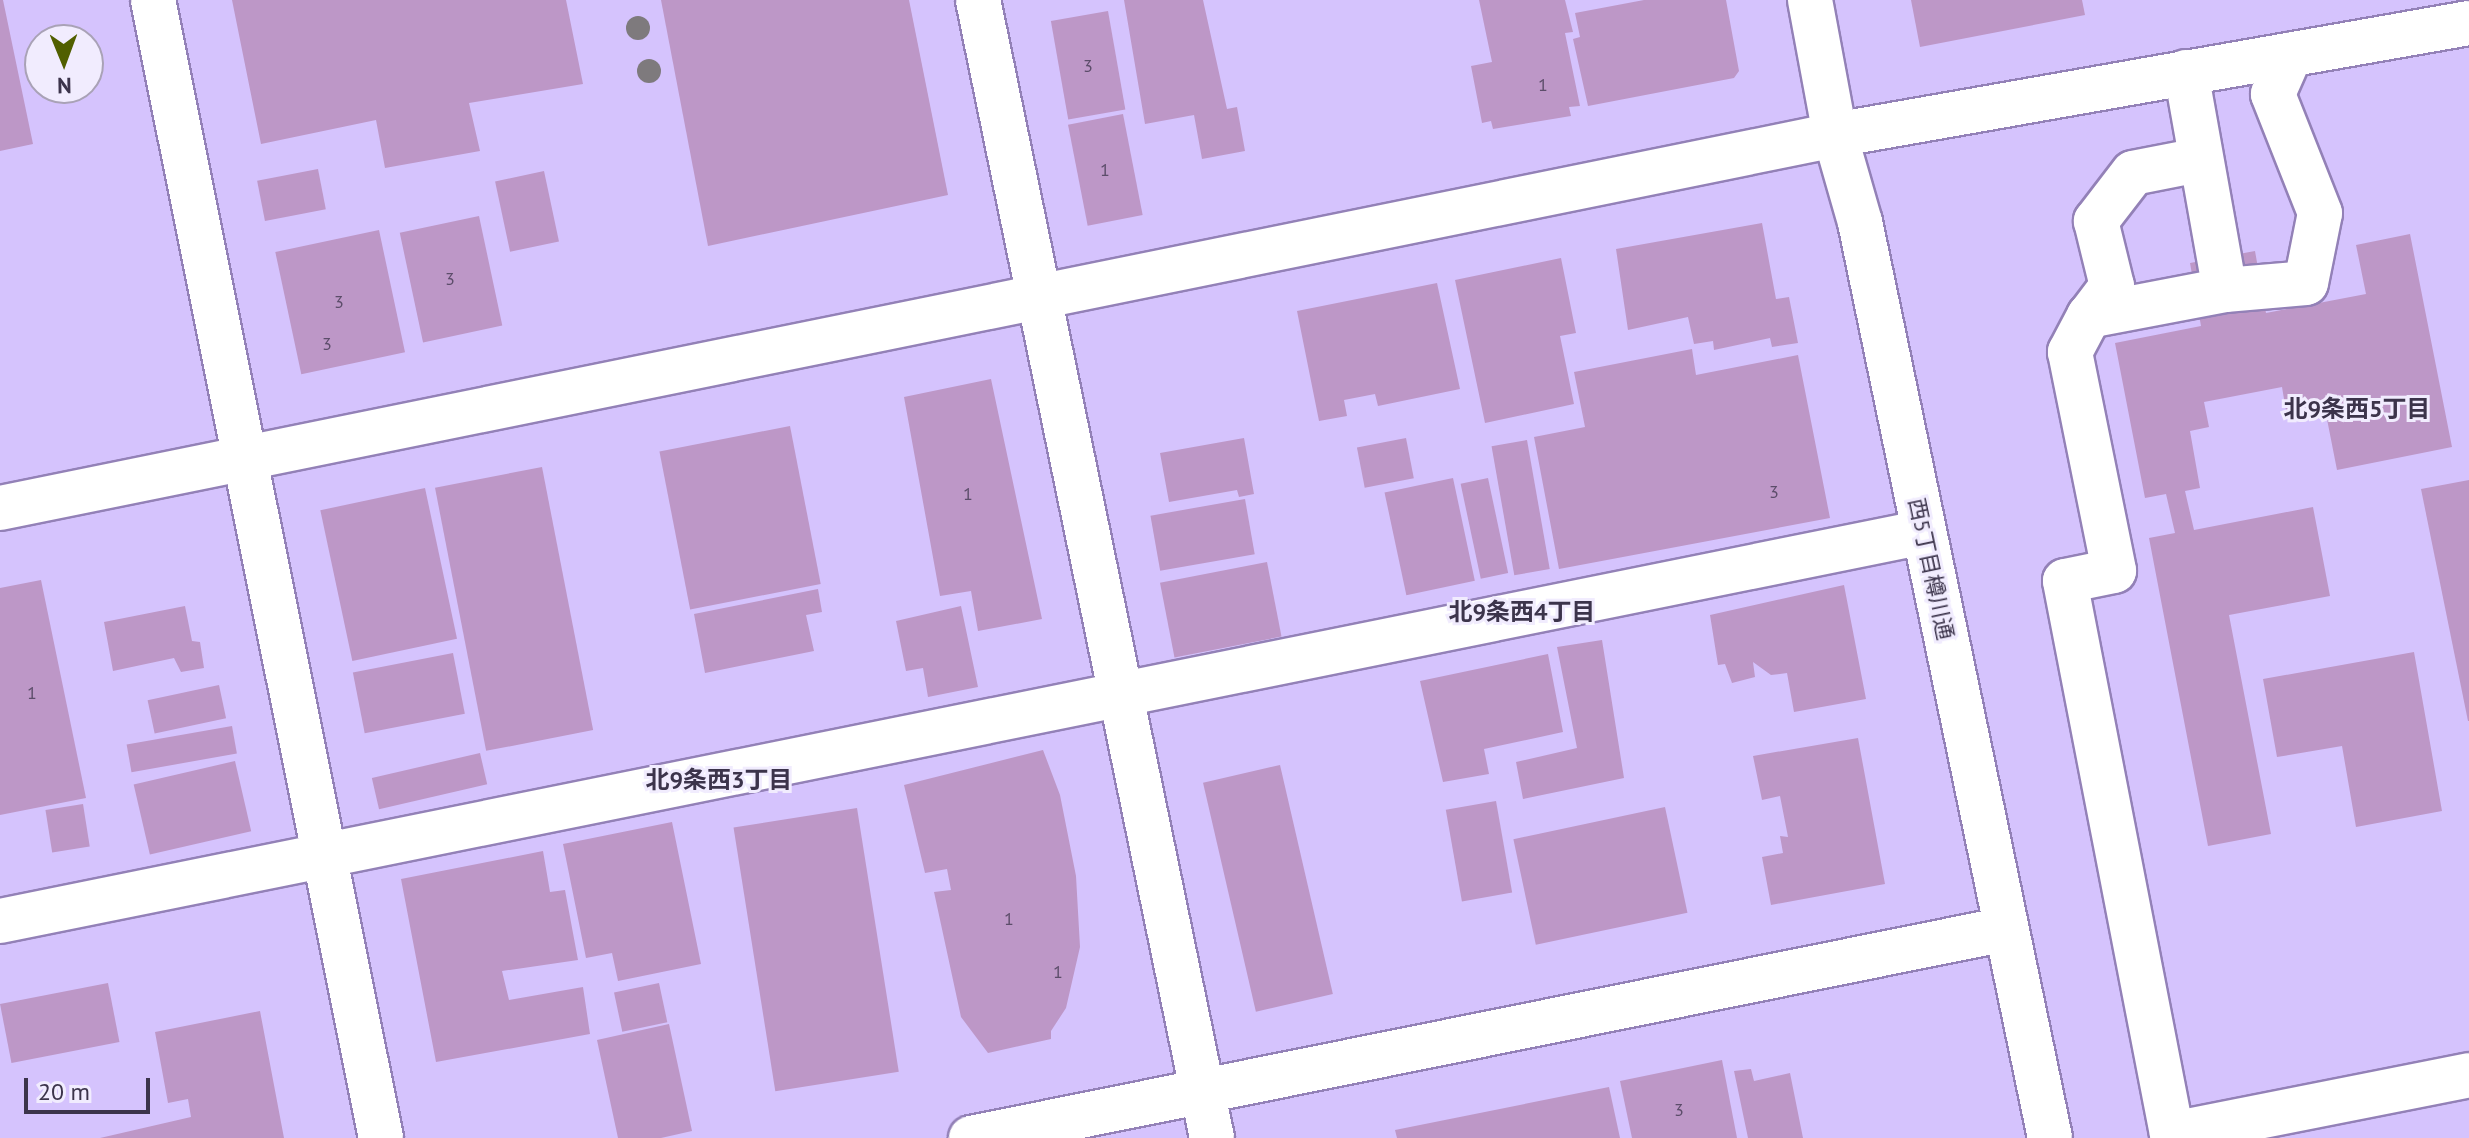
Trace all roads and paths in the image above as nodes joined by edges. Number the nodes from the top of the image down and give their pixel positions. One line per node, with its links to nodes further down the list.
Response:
1 (153, 0): 12 (street)
2 (978, 0): 10 (street)
3 (1810, 0): 7 (street, 西5丁目樽川通)
4 (2469, 23): 5 (street)
5 (2290, 55): 6 (street); 9 (street)
6 (2186, 72): 7 (street); 8 (street)
7 (1835, 135): 10 (street); 14 (street, 西5丁目樽川通)
8 (2199, 160): 9 (street); 11 (street)
9 (2225, 290): 11 (street)
10 (1040, 296): 12 (street); 15 (street)
11 (2089, 316): 21 (street)
12 (243, 458): 13 (street); 16 (street)
13 (0, 508)
14 (1924, 532): 15 (street); 18 (street, 西5丁目樽川通)
15 (1120, 695): 16 (street); 20 (street)
16 (324, 855): 17 (street); 22 (street)
17 (0, 921)
18 (2006, 929): 20 (street); 25 (street, 西5丁目樽川通)
19 (2469, 1075): 21 (street)
20 (1203, 1091): 23 (street); 24 (street)
21 (2303, 1124)
22 (381, 1138)
23 (971, 1138)
24 (1212, 1138)
25 (2050, 1138)

